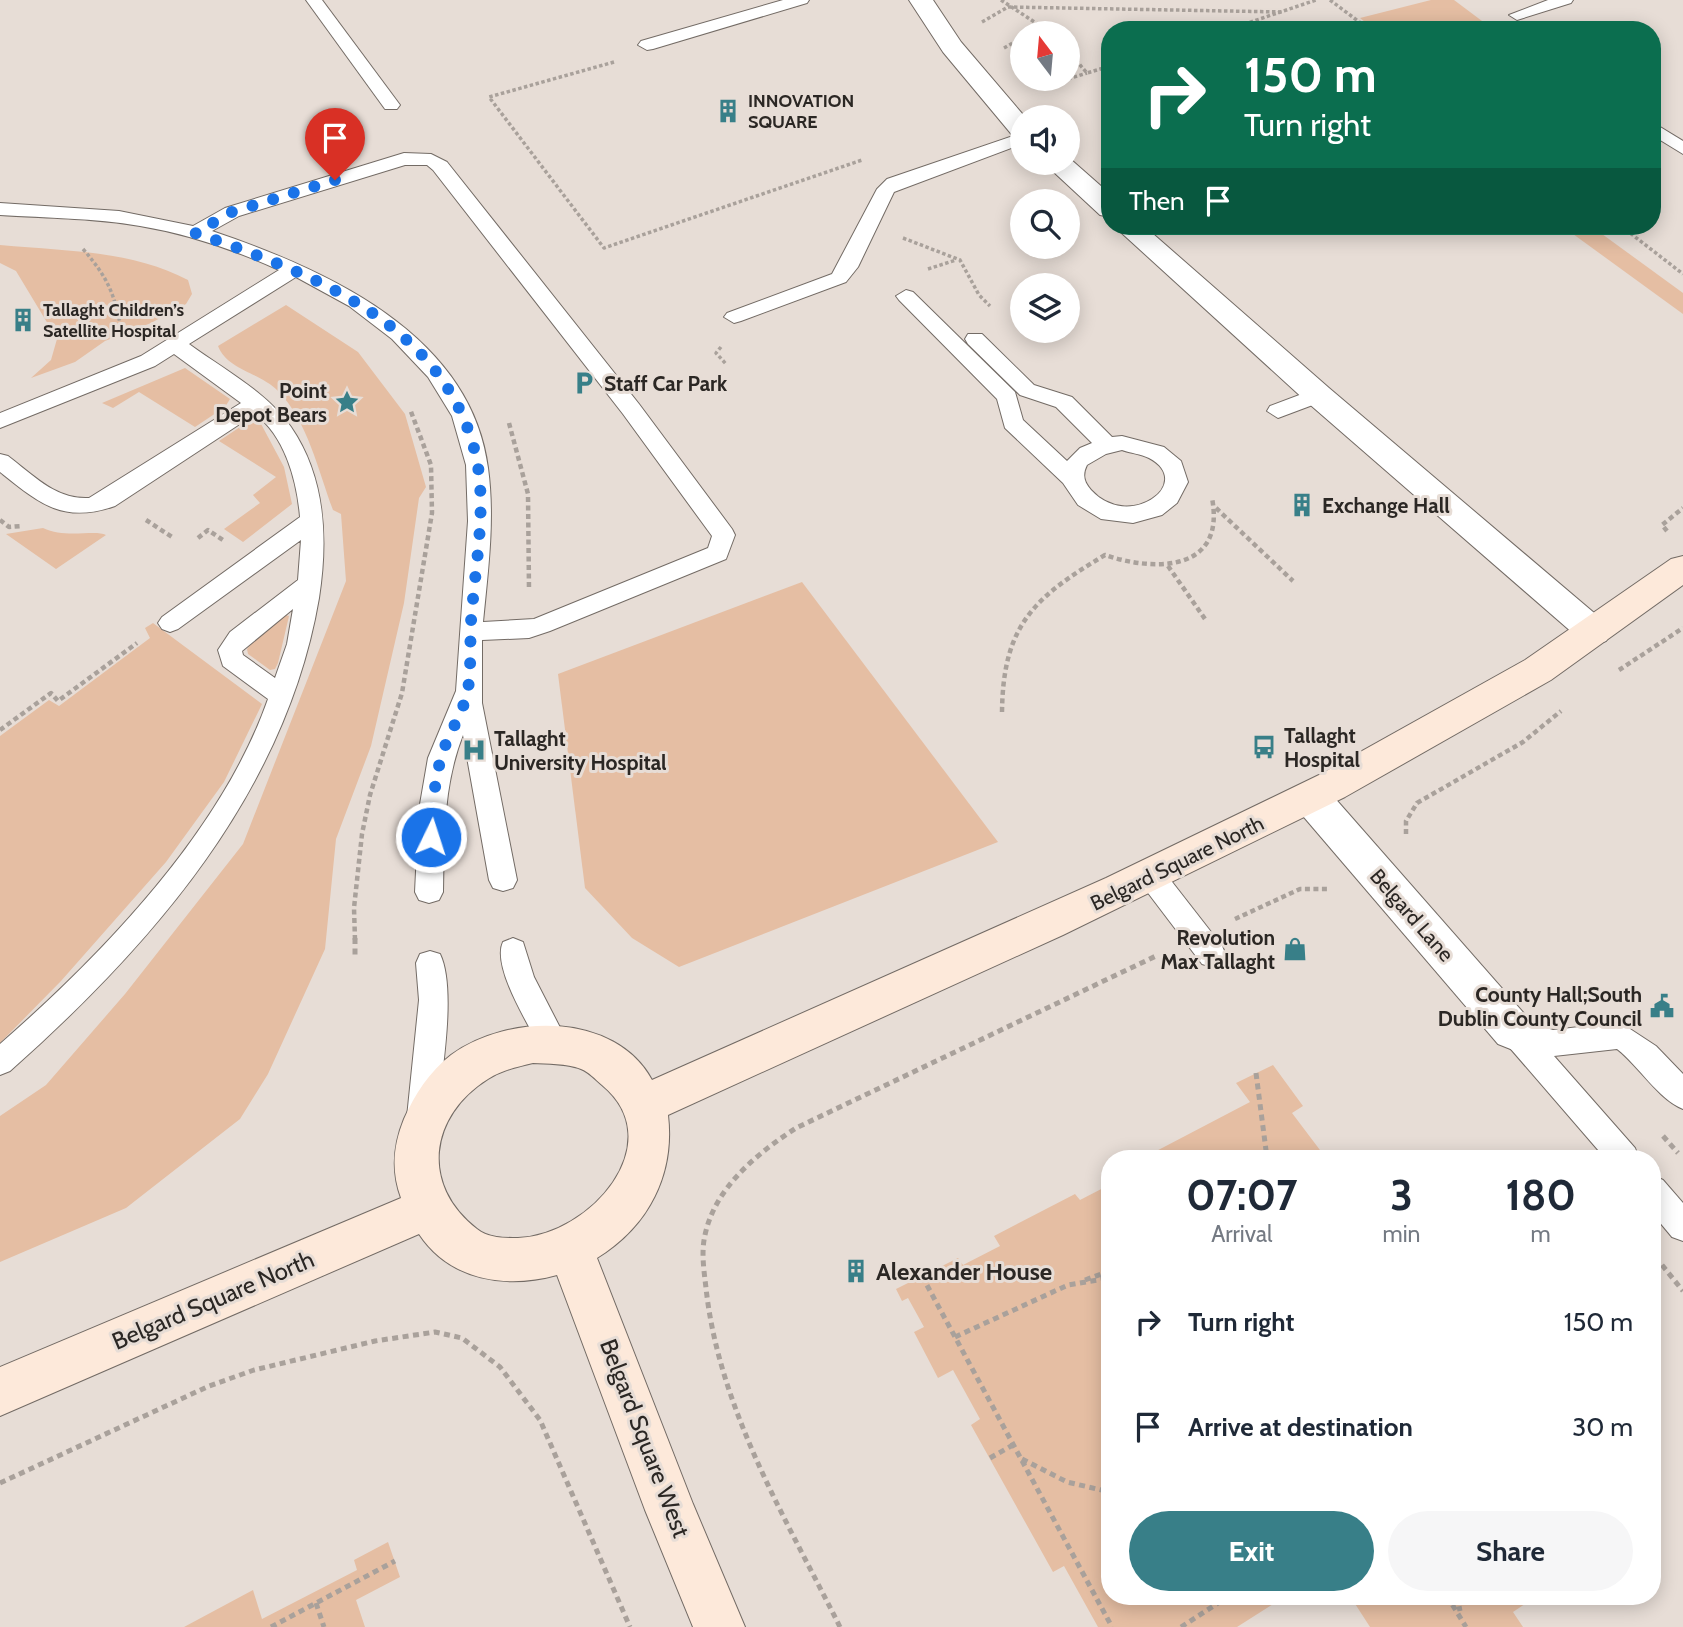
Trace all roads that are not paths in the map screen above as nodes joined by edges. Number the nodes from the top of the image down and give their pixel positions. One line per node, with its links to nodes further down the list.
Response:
1 (314, 0): 9 (lane)
2 (801, 0): 8 (lane)
3 (921, 0): 10 (street)
4 (1503, 0): 6 (lane)
5 (1565, 0): 6 (lane)
6 (1517, 15): 7 (lane)
7 (1523, 21)
8 (647, 46)
9 (391, 105)
10 (1010, 116)
11 (1661, 133): 13 (lane)
12 (1010, 142): 21 (lane)
13 (1683, 149)
14 (1072, 175): 15 (street)
15 (1101, 201)
16 (0, 209): 17 (lane)
17 (195, 233): 19 (lane); 34 (lane)
18 (1138, 235): 24 (street)
19 (293, 270): 22 (lane); 34 (lane)
20 (915, 293): 23 (lane)
21 (734, 317)
22 (176, 345): 25 (lane); 27 (lane)
23 (1017, 393): 28 (lane); 28 (lane)
24 (1318, 395): 26 (lane); 35 (street)
25 (256, 403): 29 (lane); 30 (lane)
26 (1278, 411)
27 (0, 421)
28 (1085, 460): 28 (lane)
29 (0, 461)
30 (313, 519): 32 (lane); 33 (lane)
31 (1683, 568): 35 (street, Belgard Square North)
32 (310, 583): 37 (lane); 37 (lane)
33 (170, 623)
34 (470, 632): 36 (lane)
35 (1594, 632): 38 (street, Belgard Square North)
36 (468, 691): 40 (lane); 41 (lane)
37 (281, 696): 47 (lane)
38 (1311, 798): 39 (street, Belgard Square North); 45 (street, Belgard Lane)
39 (1152, 877): 43 (lane); 49 (street, Belgard Square North)
40 (503, 880)
41 (429, 892)
42 (513, 950): 46 (lane)
43 (1212, 955)
44 (430, 963): 50 (lane)
45 (1514, 1031): 48 (lane); 51 (lane)
46 (554, 1045): 49 (street); 50 (street)
47 (0, 1062)
48 (1683, 1095)
49 (643, 1105): 55 (street)
50 (421, 1126): 53 (street)
51 (1618, 1150)
52 (1661, 1200): 54 (lane)
53 (426, 1209): 55 (street); 56 (street, Belgard Square North)
54 (1683, 1226)
55 (571, 1249): 57 (street, Belgard Square West)
56 (0, 1392)
57 (719, 1627)

